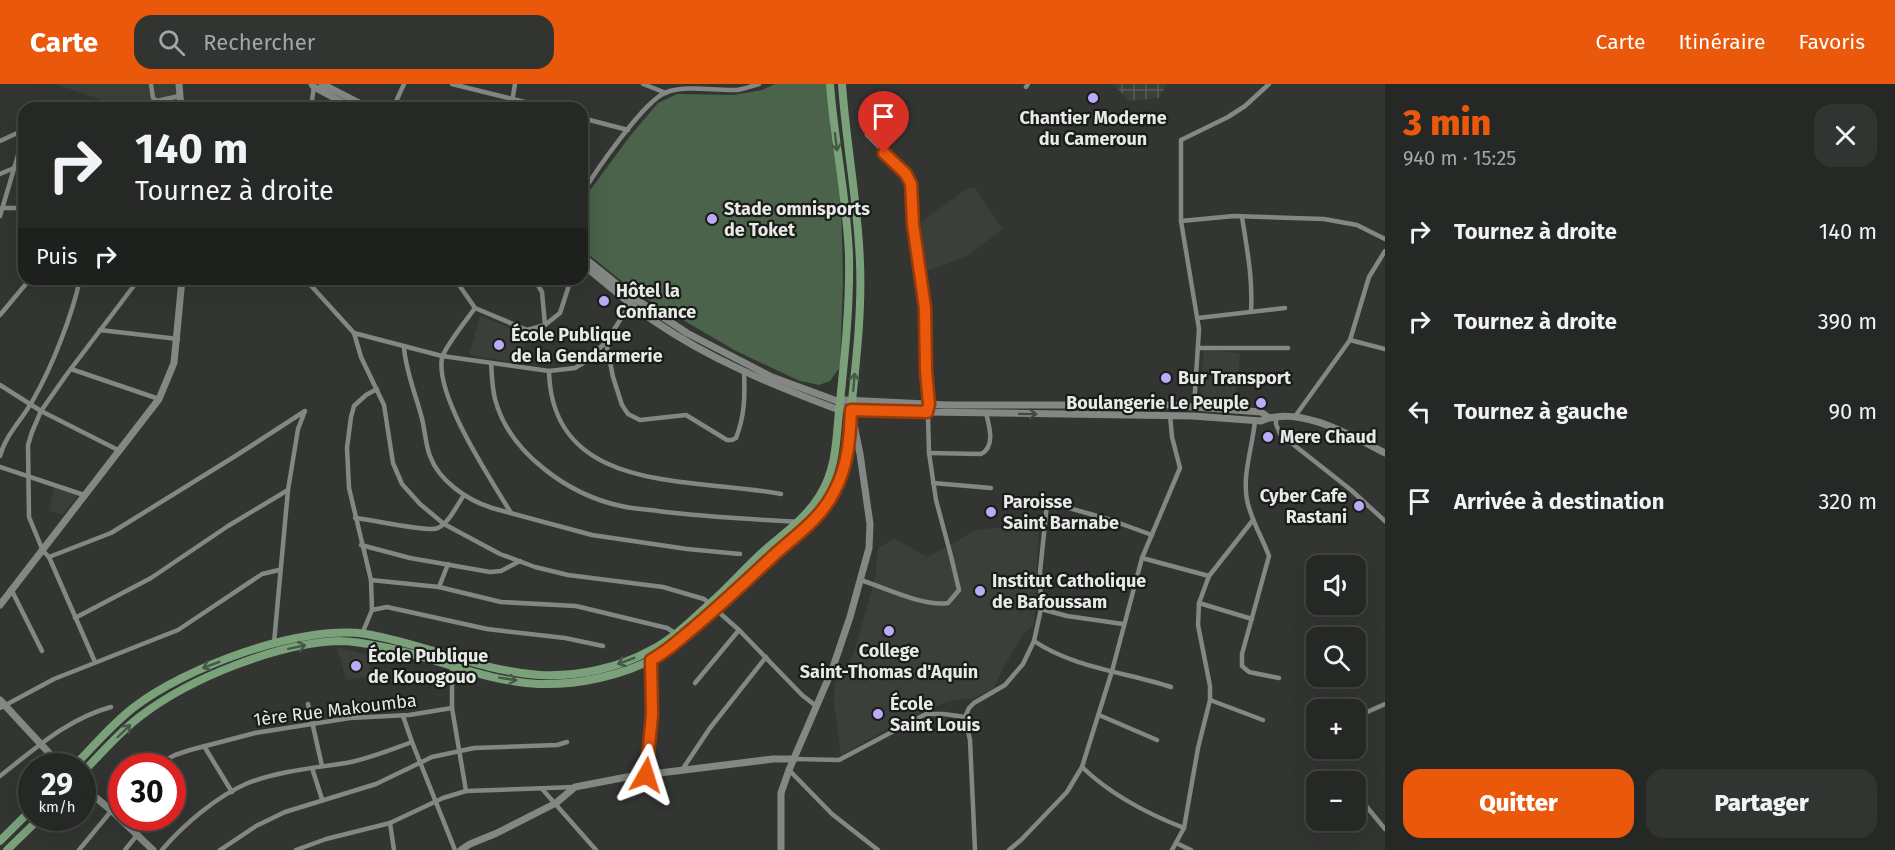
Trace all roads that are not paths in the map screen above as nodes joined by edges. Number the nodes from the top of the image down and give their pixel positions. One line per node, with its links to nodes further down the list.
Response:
1 (151, 84): 14 (street)
2 (179, 84): 14 (street)
3 (322, 84): 19 (street)
4 (404, 84): 20 (street)
5 (452, 84): 15 (street)
6 (515, 84): 15 (street)
7 (643, 84): 13 (street)
8 (759, 84): 13 (street)
9 (830, 84): 75 (main road, one-way to 75)
10 (842, 84): 76 (main road, one-way to 10)
11 (1269, 84): 36 (street)
12 (314, 85): 17 (street); 18 (street)
13 (666, 93): 24 (street)
14 (179, 96): 16 (street)
15 (513, 99): 21 (street); 22 (street)
16 (180, 102)
17 (312, 102)
18 (343, 102)
19 (357, 102)
20 (396, 102)
21 (512, 102)
22 (525, 102)
23 (588, 120): 24 (street)
24 (628, 130): 31 (street)
25 (18, 133): 27 (street)
26 (867, 135): 73 (street)
27 (0, 141)
28 (18, 155): 29 (street)
29 (14, 168): 30 (street); 32 (street)
30 (0, 174)
31 (589, 182)
32 (2, 208): 33 (street); 34 (street)
33 (18, 208)
34 (0, 216)
35 (1242, 217): 36 (street); 37 (street); 52 (street)
36 (1182, 221): 54 (street)
37 (1385, 239)
38 (1385, 250): 59 (street)
39 (588, 261): 49 (street)
40 (588, 268): 49 (street)
41 (25, 285): 53 (street)
42 (78, 285): 74 (street)
43 (135, 285): 56 (street)
44 (182, 285): 58 (street)
45 (310, 285): 57 (street)
46 (459, 285): 50 (street)
47 (538, 285): 55 (street)
48 (569, 285): 55 (street)
49 (632, 301): 60 (street); 69 (street); 75 (street)
50 (475, 308): 55 (street); 65 (street)
51 (1285, 308): 52 (street)
52 (1251, 311): 54 (street)
53 (0, 315)
54 (1198, 318): 62 (street)
55 (545, 325)
56 (100, 330): 58 (street); 67 (street)
57 (354, 333): 61 (street); 71 (street)
58 (178, 339): 72 (street)
59 (1350, 340): 64 (street); 83 (street)
60 (606, 342): 68 (street); 69 (street)
61 (404, 348): 65 (street); 97 (street)
62 (1199, 348): 63 (street); 77 (street)
63 (1288, 348)
64 (1385, 349)
65 (442, 356): 66 (street); 98 (street)
66 (491, 363): 68 (street); 102 (street)
67 (71, 369): 72 (street); 78 (street)
68 (549, 370): 95 (street)
69 (744, 371): 75 (street)
70 (0, 385): 74 (street)
71 (377, 389): 99 (street); 103 (street)
72 (159, 399): 86 (street)
73 (929, 404): 76 (street); 77 (street); 79 (street)
74 (30, 405): 78 (street); 89 (street)
75 (840, 406): 76 (street); 102 (main road)
76 (852, 406): 79 (street); 114 (street); 119 (main road)
77 (1194, 407): 82 (street); 84 (street)
78 (41, 411): 86 (street); 91 (street)
79 (927, 412): 80 (street); 87 (street)
80 (986, 412): 81 (street, one-way to 81); 87 (street)
81 (1170, 416): 82 (street); 104 (street)
82 (1193, 416): 85 (street)
83 (1296, 416): 84 (street); 88 (street)
84 (1272, 417): 85 (street); 101 (street)
85 (1255, 420): 100 (street)
86 (120, 451): 96 (street)
87 (929, 453): 92 (street)
88 (1385, 453)
89 (0, 456)
90 (0, 467): 91 (street)
91 (28, 476): 96 (street); 106 (street)
92 (933, 483): 93 (street); 114 (street)
93 (991, 488)
94 (288, 490): 106 (street); 111 (street); 122 (street)
95 (782, 494)
96 (84, 495): 106 (street)
97 (464, 495): 98 (street); 103 (street)
98 (511, 513): 107 (street)
99 (355, 518): 103 (street); 105 (street)
100 (1253, 520): 112 (street); 123 (street)
101 (1385, 521)
102 (798, 522): 119 (main road)
103 (444, 524): 109 (street)
104 (1152, 535): 108 (street); 120 (street)
105 (362, 545): 110 (street); 113 (street)
106 (46, 554): 116 (street); 122 (street)
107 (740, 554)
108 (1142, 558): 112 (street); 124 (street)
109 (520, 561): 110 (street); 119 (street)
110 (448, 564): 115 (street)
111 (279, 570): 131 (street); 136 (street)
112 (1209, 576): 117 (street)
113 (371, 580): 115 (street); 121 (street)
114 (861, 580): 145 (street)
115 (440, 587): 126 (street)
116 (11, 589): 118 (street); 132 (street)
117 (1199, 603): 123 (street); 141 (street)
118 (0, 605)
119 (713, 606): 125 (street); 126 (main road); 134 (main road)
120 (1041, 609): 124 (street); 128 (street)
121 (372, 610): 127 (street); 130 (street)
122 (75, 618): 136 (street)
123 (1252, 619): 138 (street)
124 (1123, 624): 137 (street)
125 (739, 630): 133 (street); 139 (street)
126 (675, 633): 135 (main road, one-way to 135)
127 (363, 634): 129 (street); 131 (main road); 135 (main road)
128 (1034, 641): 137 (street); 151 (street)
129 (360, 642): 131 (main road, one-way to 129); 135 (main road)
130 (603, 646)
131 (275, 648): 161 (main road, one-way to 161); 163 (main road, one-way to 131)
132 (42, 651)
133 (766, 657): 145 (street); 169 (street)
134 (651, 660): 135 (main road, one-way to 134); 171 (street)
135 (452, 661): 147 (street)
136 (95, 662): 142 (street)
137 (1112, 671): 140 (street); 149 (street)
138 (1279, 678)
139 (694, 683)
140 (1171, 687)
141 (1210, 700): 152 (street); 186 (street)
142 (1, 704): 157 (street)
143 (308, 704): 153 (street)
144 (1385, 704): 148 (street)
145 (816, 706): 164 (street)
146 (111, 707): 157 (street)
147 (452, 708): 150 (street, 1ère Rue Makoumba); 159 (street)
148 (1366, 713)
149 (1099, 715): 154 (street); 167 (street)
150 (404, 716): 153 (street, 1ère Rue Makoumba); 155 (street)
151 (964, 717): 164 (street); 207 (street)
152 (1263, 720)
153 (313, 724): 158 (street, 1ère Rue Makoumba); 166 (street)
154 (1157, 740)
155 (412, 742): 165 (street); 166 (street)
156 (567, 742): 159 (street)
157 (41, 743): 160 (street); 172 (street)
158 (204, 746): 162 (street, 1ère Rue Makoumba); 176 (street)
159 (460, 750): 165 (street); 175 (street)
160 (50, 753)
161 (87, 753)
162 (181, 753)
163 (96, 759)
164 (794, 759): 169 (street); 170 (street)
165 (420, 762): 178 (street); 179 (street)
166 (322, 766): 168 (street)
167 (1082, 766): 186 (street); 193 (street)
168 (312, 768): 176 (street); 178 (street)
169 (682, 770): 171 (street)
170 (789, 770): 205 (street); 206 (street)
171 (646, 775): 173 (street)
172 (0, 776)
173 (574, 787): 174 (street); 180 (street)
174 (543, 790): 175 (street); 180 (street)
175 (466, 791): 179 (street)
176 (232, 792): 198 (street)
177 (96, 798): 182 (street)
178 (322, 800): 199 (street)
179 (435, 801): 185 (street); 202 (street)
180 (556, 803): 203 (street); 204 (street)
181 (1366, 806): 187 (street)
182 (108, 808)
183 (108, 816): 195 (street)
184 (18, 823): 191 (main road)
185 (390, 823): 200 (street); 201 (street)
186 (1184, 828): 192 (street)
187 (1385, 829)
188 (27, 831): 194 (main road)
189 (135, 831): 190 (street)
190 (138, 834): 196 (street); 197 (street)
191 (0, 842)
192 (1176, 843): 209 (street); 210 (street)
193 (1016, 848): 208 (street)
194 (7, 850)
195 (80, 850)
196 (125, 850)
197 (153, 850)
198 (162, 850)
199 (220, 850)
200 (296, 850)
201 (394, 850)
202 (455, 850)
203 (460, 850)
204 (596, 850)
205 (781, 850)
206 (878, 850)
207 (975, 850)
208 (1009, 850)
209 (1172, 850)
210 (1191, 850)

